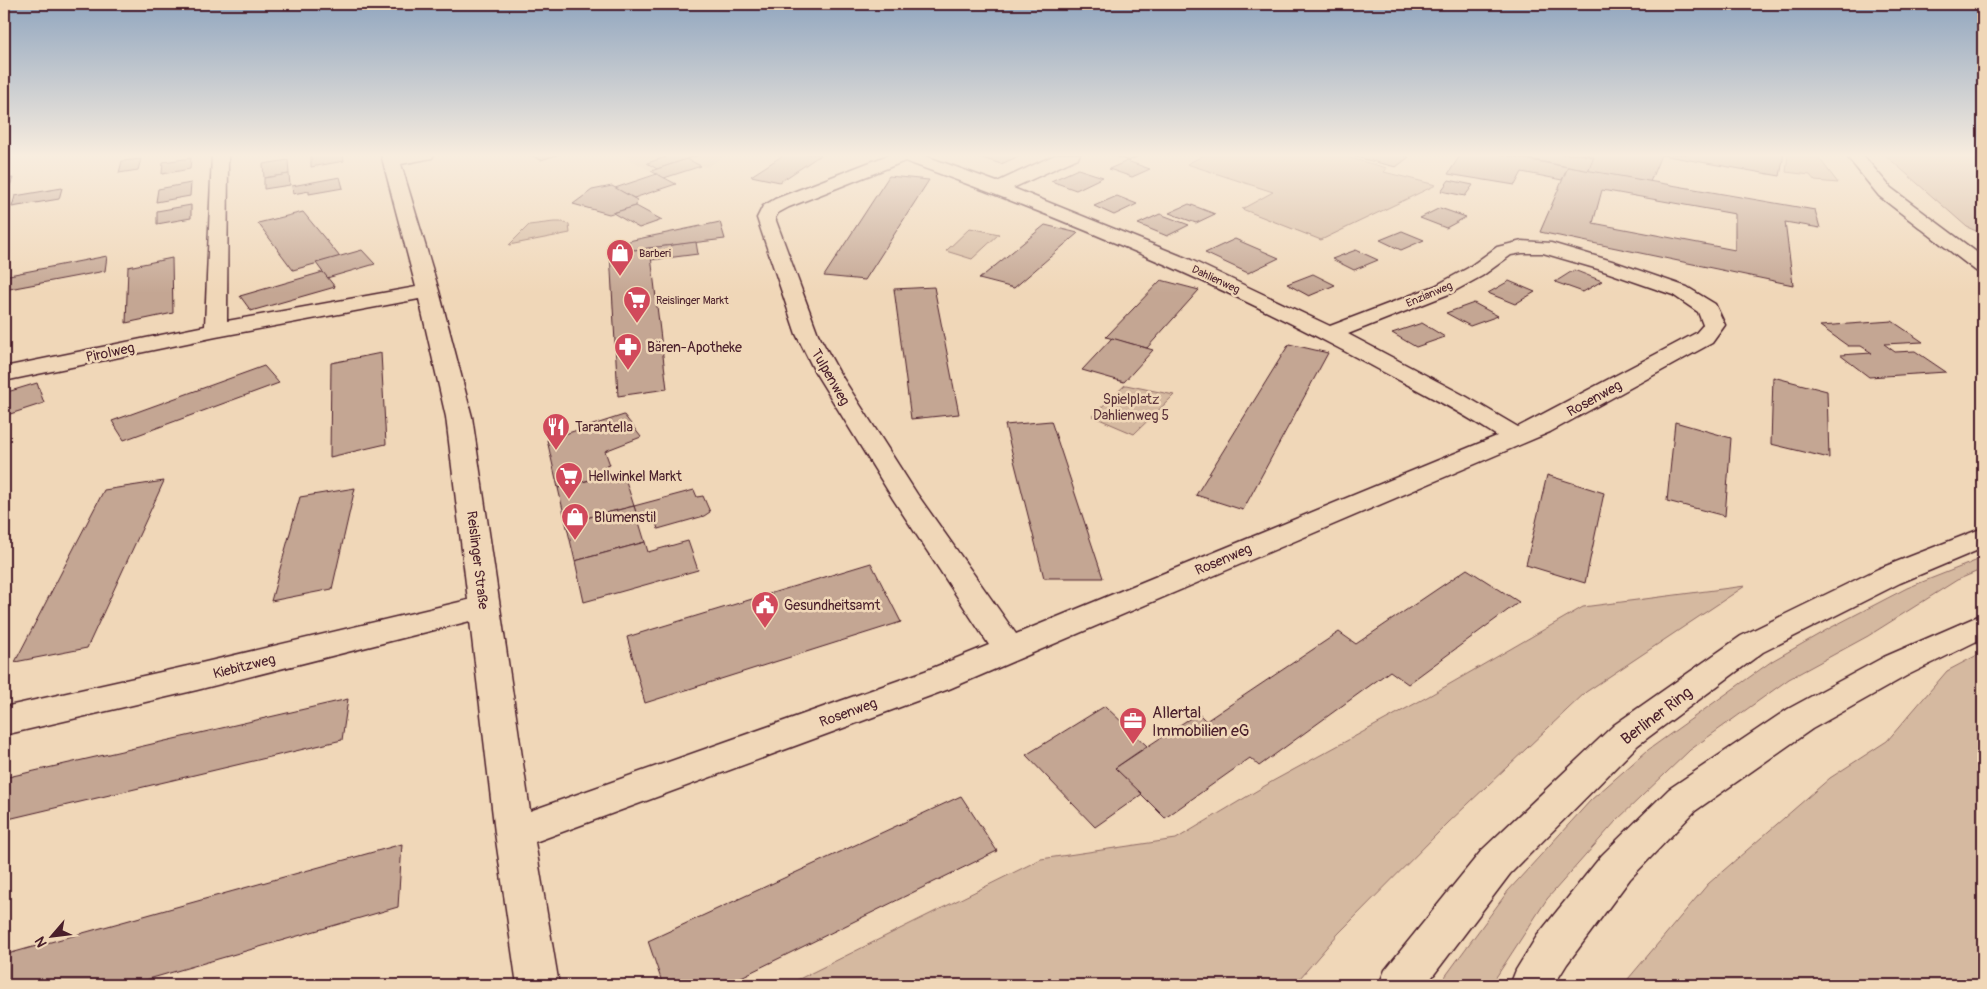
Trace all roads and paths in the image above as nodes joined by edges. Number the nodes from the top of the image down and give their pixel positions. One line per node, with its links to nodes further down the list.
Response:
1 (220, 200): 10 (street)
2 (402, 200): 9 (street, Reislinger Straße)
3 (789, 200): 17 (street, Tulpenweg)
4 (1028, 200): 11 (street, Dahlienweg)
5 (1898, 200): 8 (street)
6 (1922, 200): 8 (street)
7 (1522, 247): 11 (street, Enzianweg); 13 (street, Rosenweg)
8 (1982, 260)
9 (428, 291): 10 (street, Pirolweg); 15 (street, Reislinger Straße)
10 (216, 330): 12 (street, Pirolweg)
11 (1332, 333): 13 (street, Dahlienweg)
12 (4, 374)
13 (1515, 436): 17 (street, Rosenweg)
14 (1983, 537): 21 (street, Berliner Ring)
15 (483, 607): 18 (street, Kiebitzweg); 19 (street, Reislinger Straße)
16 (1983, 625): 22 (street)
17 (1010, 650): 19 (street, Rosenweg)
18 (4, 721)
19 (514, 833): 20 (street, Reislinger Straße)
20 (536, 981)
21 (1400, 985)
22 (1531, 985)

